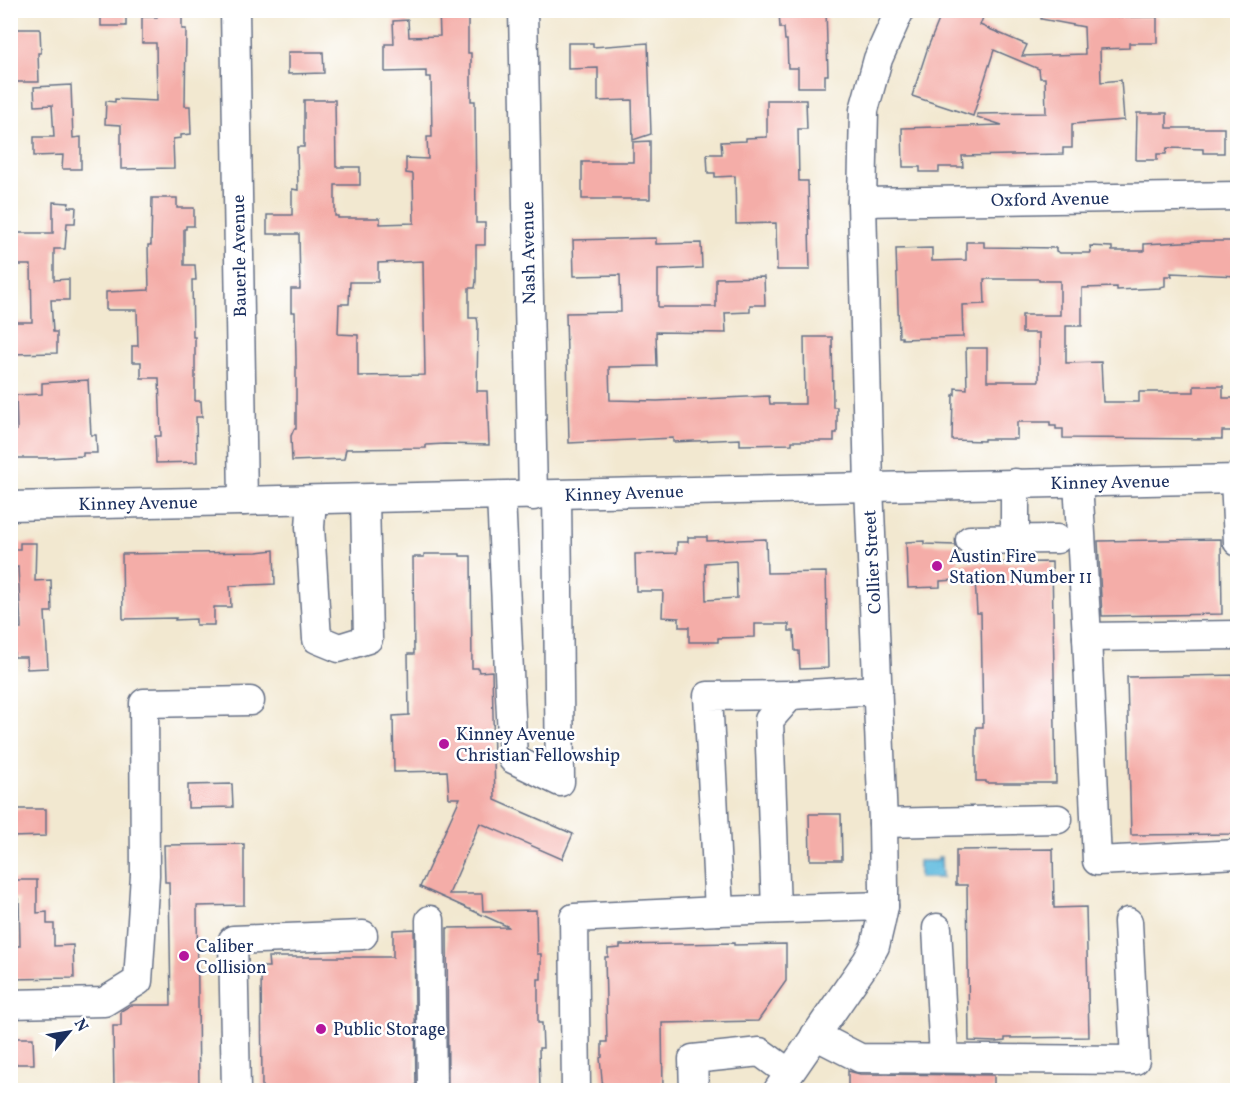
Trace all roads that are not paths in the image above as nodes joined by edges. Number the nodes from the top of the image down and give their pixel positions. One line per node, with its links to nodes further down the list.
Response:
1 (235, 10): 14 (street, Bauerle Avenue)
2 (523, 10): 10 (street, Nash Avenue)
3 (900, 10): 5 (street, Collier Street)
4 (1238, 196): 5 (street, Oxford Avenue)
5 (862, 202): 9 (street, Collier Street)
6 (1236, 479): 7 (street, Kinney Avenue); 19 (street)
7 (1078, 482): 8 (street, Kinney Avenue); 21 (street)
8 (1015, 483): 9 (street, Kinney Avenue); 18 (street)
9 (868, 486): 10 (street, Kinney Avenue); 22 (street, Collier Street)
10 (545, 495): 11 (street, Kinney Avenue); 11 (street, Nash Avenue)
11 (501, 496): 12 (street, Kinney Avenue)
12 (365, 499): 13 (street, Kinney Avenue); 13 (street)
13 (312, 500): 14 (street, Kinney Avenue)
14 (243, 501): 15 (street, Kinney Avenue)
15 (10, 506)
16 (1057, 539): 18 (street)
17 (970, 540): 18 (street)
18 (1015, 540)
19 (1238, 542)
20 (1238, 635): 21 (street)
21 (1087, 637): 27 (street)
22 (878, 690): 23 (street); 26 (street, Collier Street)
23 (791, 695): 29 (street); 30 (street)
24 (250, 701): 35 (street)
25 (1058, 819): 26 (street)
26 (883, 824): 28 (street, Collier Street)
27 (1238, 854)
28 (884, 906): 29 (street); 36 (street, Collier Street)
29 (776, 909): 30 (street)
30 (718, 911): 41 (street)
31 (430, 920): 40 (street)
32 (1128, 922): 37 (street)
33 (937, 928): 37 (street)
34 (363, 935): 39 (street)
35 (10, 1004)
36 (816, 1035): 37 (street); 38 (street, Collier Street)
37 (944, 1058)
38 (784, 1082): 42 (street)
39 (236, 1090)
40 (432, 1090)
41 (576, 1090)
42 (694, 1090)

